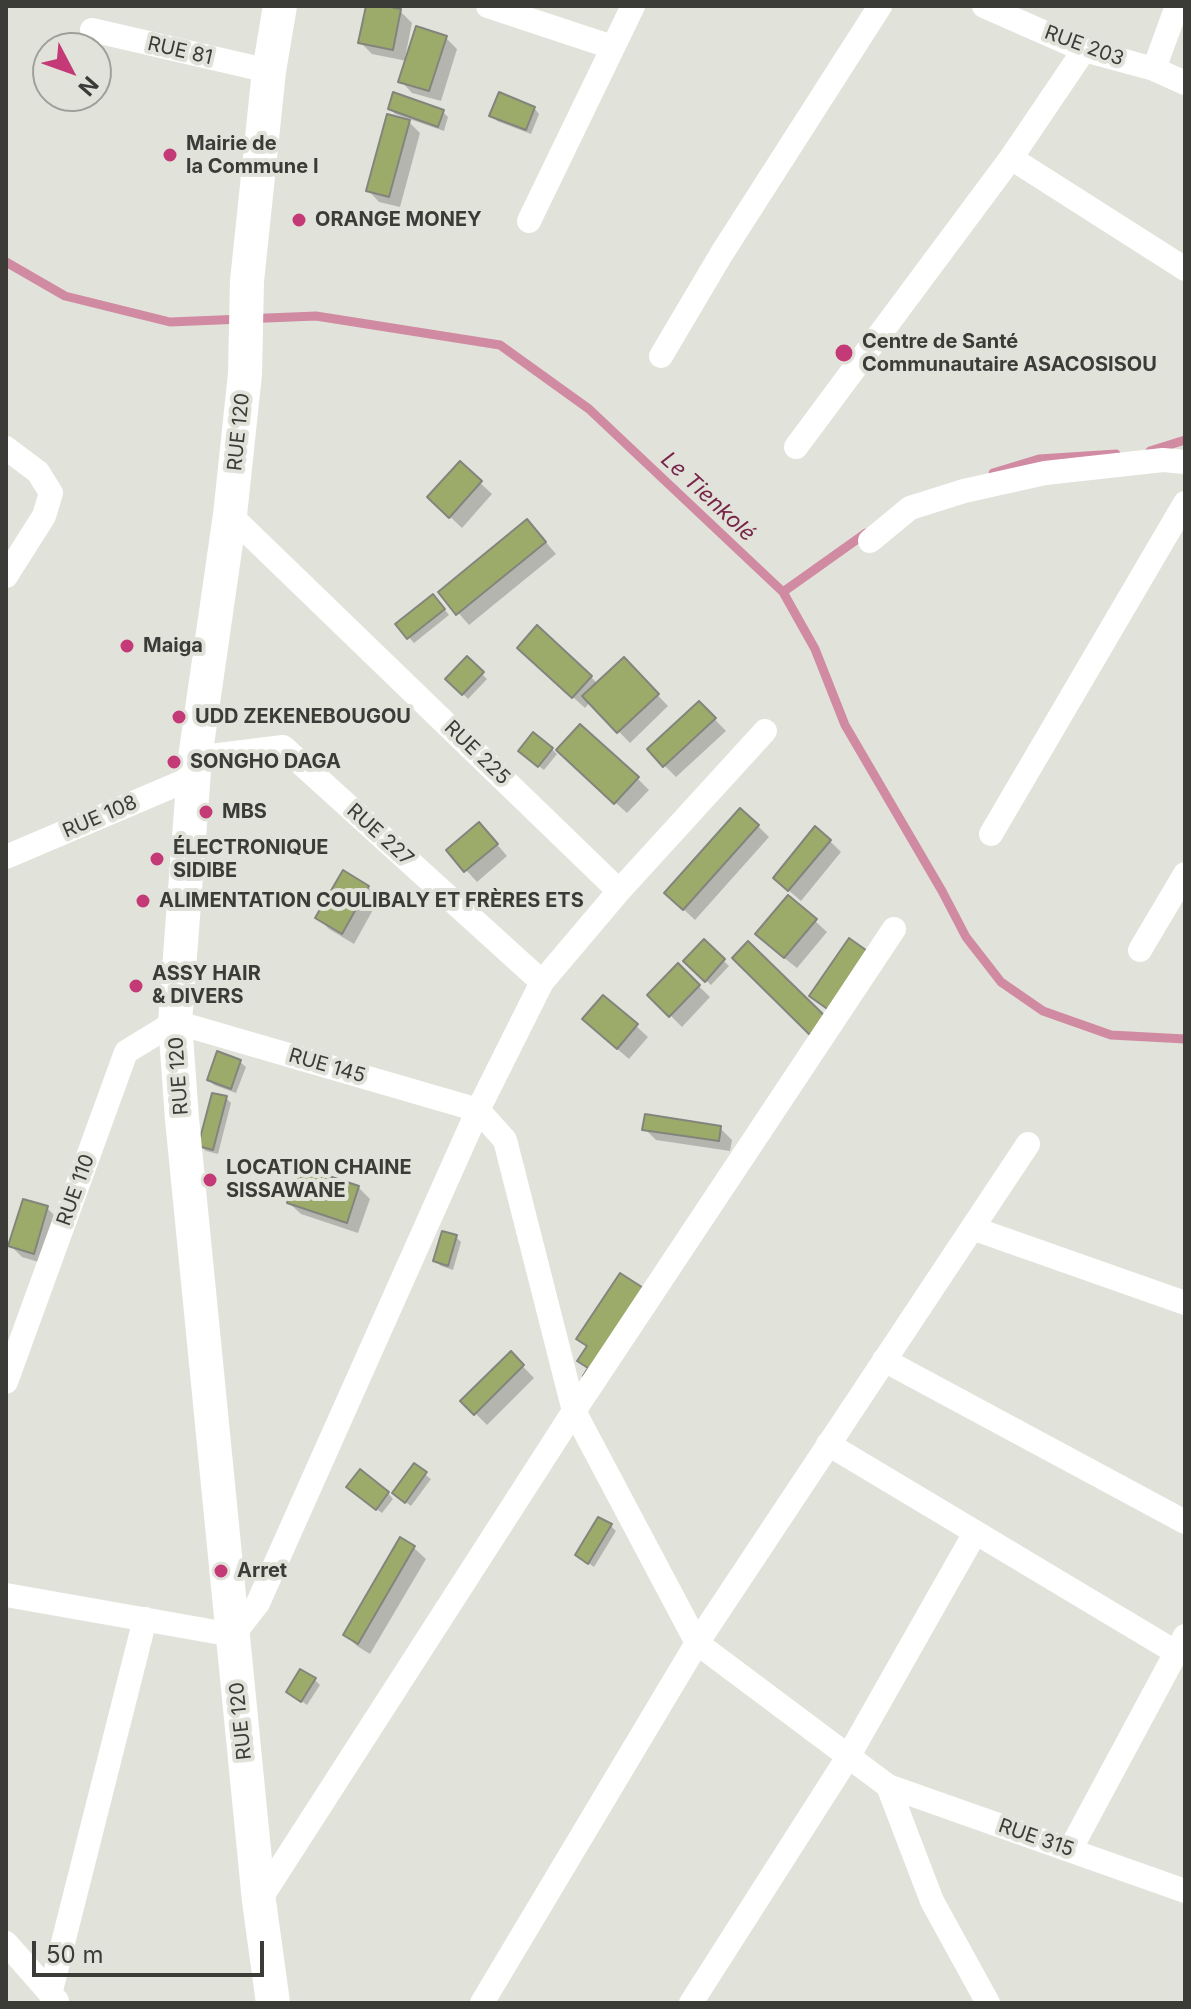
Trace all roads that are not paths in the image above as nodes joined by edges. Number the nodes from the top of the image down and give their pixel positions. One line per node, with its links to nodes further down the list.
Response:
1 (280, 6): 11 (main road, RUE 120)
2 (488, 6): 8 (street)
3 (633, 6): 8 (street)
4 (880, 6): 16 (street)
5 (984, 6): 9 (street, RUE 203)
6 (1177, 6): 10 (street)
7 (92, 30): 11 (street, RUE 81)
8 (612, 47): 14 (street)
9 (1084, 50): 10 (street, RUE 203); 13 (street)
10 (1154, 69): 12 (street, RUE 203)
11 (269, 71): 21 (main road, RUE 120)
12 (1185, 83)
13 (1011, 158): 15 (street); 17 (street)
14 (529, 221)
15 (1185, 269)
16 (661, 356)
17 (796, 447)
18 (6, 448): 23 (street)
19 (1185, 462): 22 (street)
20 (1185, 503): 26 (street)
21 (230, 515): 25 (main road, RUE 120); 29 (street, RUE 225)
22 (870, 541)
23 (6, 576)
24 (765, 731): 29 (street)
25 (194, 768): 27 (street, RUE 108); 32 (street, RUE 227); 33 (main road, RUE 120)
26 (991, 834)
27 (6, 857)
28 (1185, 874): 31 (street)
29 (619, 891): 32 (street)
30 (894, 929): 40 (street)
31 (1140, 950)
32 (542, 982): 34 (street)
33 (175, 1022): 34 (street, RUE 145); 39 (street, RUE 110); 46 (main road, RUE 120)
34 (478, 1110): 40 (street); 46 (street)
35 (1028, 1144): 36 (street)
36 (972, 1228): 37 (street); 38 (street)
37 (1185, 1303)
38 (884, 1360): 41 (street); 42 (street)
39 (6, 1382)
40 (574, 1411): 47 (street); 53 (street)
41 (828, 1444): 43 (street); 47 (street)
42 (1185, 1522)
43 (975, 1533): 48 (street); 49 (street)
44 (6, 1595): 45 (street)
45 (145, 1619): 46 (street); 55 (street)
46 (233, 1635): 53 (main road, RUE 120)
47 (697, 1643): 49 (street, RUE 315); 58 (street)
48 (1181, 1645): 51 (street)
49 (848, 1757): 50 (street, RUE 315); 59 (street)
50 (888, 1786): 51 (street, RUE 315); 56 (street)
51 (1070, 1850): 52 (street, RUE 315)
52 (1185, 1891)
53 (259, 1901): 57 (main road, RUE 120)
54 (6, 1943): 55 (street)
55 (54, 1998)
56 (983, 2000)
57 (273, 2003)
58 (482, 2003)
59 (691, 2003)

